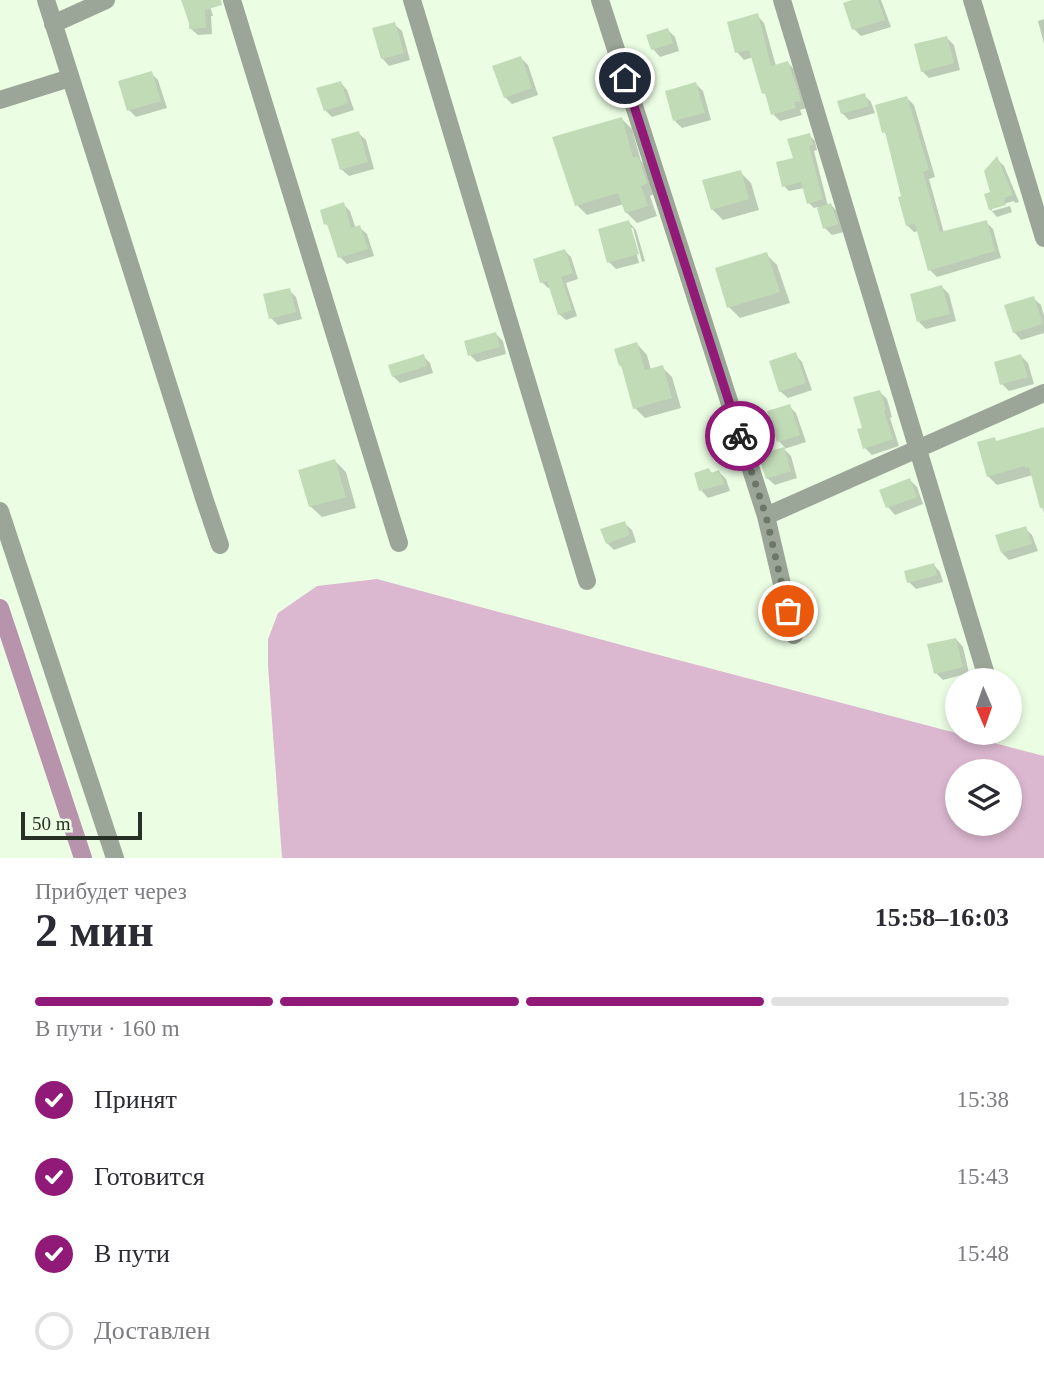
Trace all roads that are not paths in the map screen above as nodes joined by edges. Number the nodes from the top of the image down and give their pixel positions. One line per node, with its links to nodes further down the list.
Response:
1 (46, 0): 8 (street)
2 (106, 0): 8 (street)
3 (232, 0): 16 (street)
4 (412, 0): 18 (street)
5 (600, 0): 15 (street)
6 (782, 0): 13 (street)
7 (972, 0): 11 (street)
8 (53, 24): 9 (street)
9 (70, 78): 10 (street); 17 (street)
10 (0, 100)
11 (1044, 238)
12 (1044, 393): 13 (street)
13 (918, 449): 15 (street); 20 (street)
14 (0, 511): 21 (street)
15 (766, 516): 19 (street)
16 (399, 543)
17 (220, 545)
18 (587, 581)
19 (794, 635)
20 (984, 668)
21 (115, 858)

